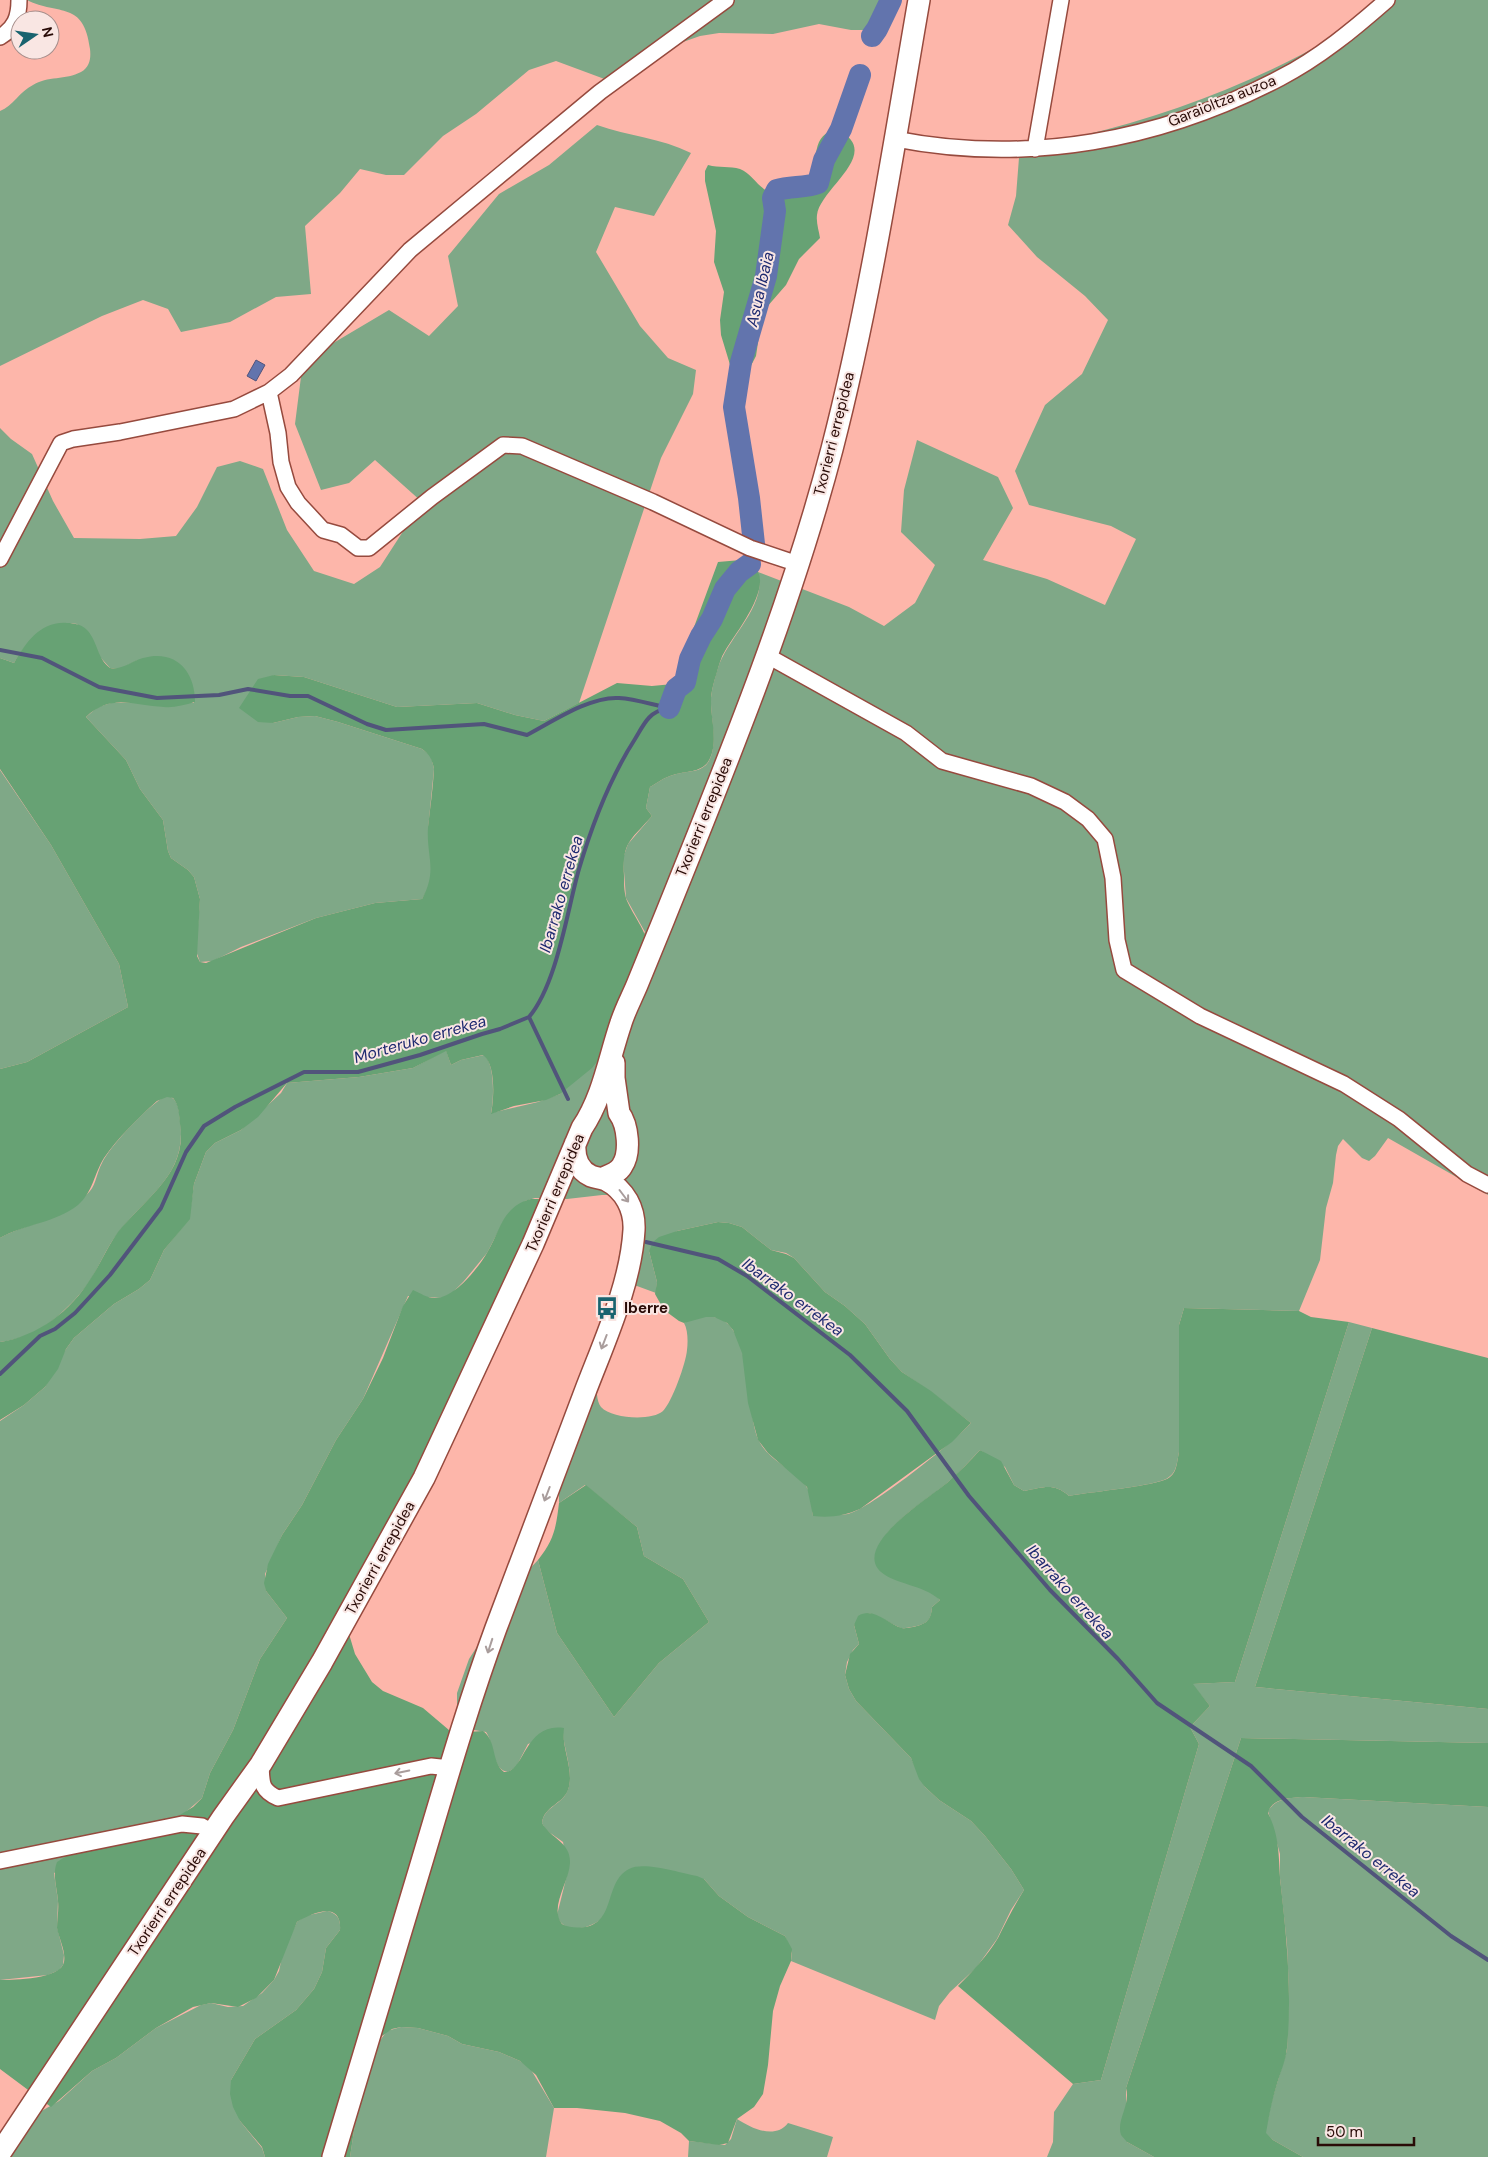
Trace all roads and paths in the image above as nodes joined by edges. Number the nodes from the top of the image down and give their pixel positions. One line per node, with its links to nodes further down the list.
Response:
1 (19, 0): 6 (street)
2 (726, 0): 9 (street)
3 (919, 0): 7 (street)
4 (1061, 0): 8 (street)
5 (1387, 0): 8 (street, Garaioltza auzoa)
6 (0, 37)
7 (895, 139): 8 (street, Garaioltza auzoa); 11 (street, Txorierri errepidea)
8 (1035, 149)
9 (269, 392): 10 (street); 11 (street)
10 (0, 559)
11 (798, 564): 12 (street, Txorierri errepidea)
12 (766, 655): 13 (street, Txorierri errepidea); 18 (street)
13 (614, 1049): 14 (street); 15 (street, Txorierri errepidea)
14 (619, 1113): 15 (street); 17 (street)
15 (590, 1116): 16 (street, Txorierri errepidea)
16 (575, 1144): 17 (street); 19 (street, Txorierri errepidea)
17 (597, 1177): 19 (street); 21 (street, one-way to 21)
18 (1488, 1185)
19 (554, 1199): 20 (street, Txorierri errepidea)
20 (261, 1764): 21 (street, one-way to 20); 22 (street, Txorierri errepidea)
21 (450, 1768): 25 (street)
22 (213, 1832): 23 (street); 24 (street, Txorierri errepidea)
23 (0, 1861)
24 (0, 2153)
25 (333, 2157)

